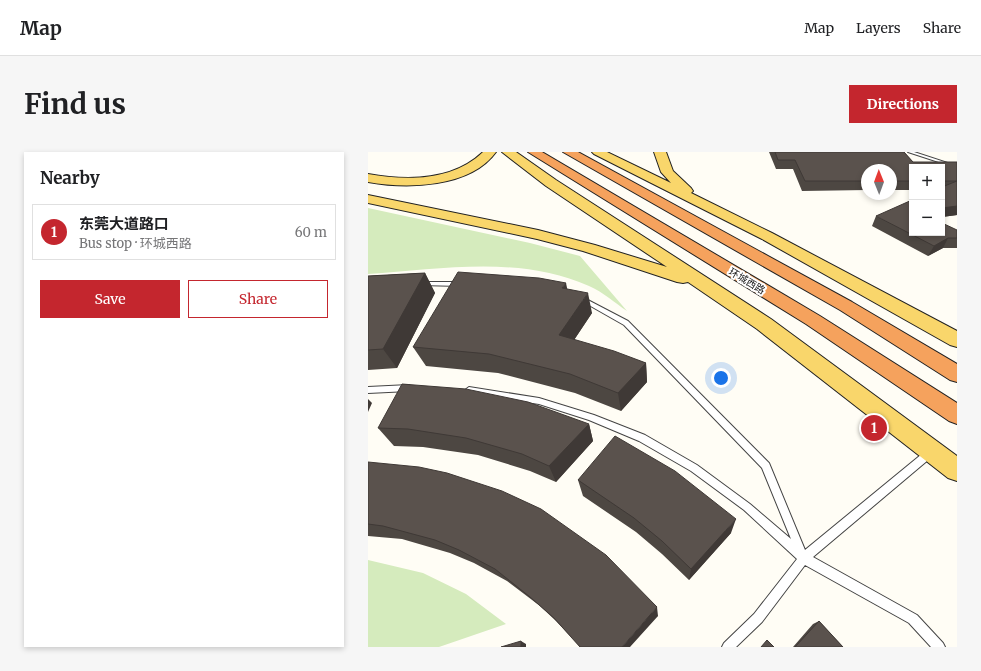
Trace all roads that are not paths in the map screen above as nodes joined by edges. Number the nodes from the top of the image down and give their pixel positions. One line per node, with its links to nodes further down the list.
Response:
1 (490, 152): 9 (main road)
2 (508, 152): 14 (main road)
3 (534, 152): 18 (highway, 环城西路)
4 (569, 152): 17 (highway)
5 (598, 152): 11 (main road)
6 (660, 152): 11 (main road)
7 (910, 152): 8 (lane)
8 (957, 167)
9 (368, 178)
10 (368, 199): 14 (main road)
11 (695, 200): 16 (main road)
12 (409, 284): 13 (lane)
13 (469, 285)
14 (712, 288): 24 (main road)
15 (576, 298): 26 (lane)
16 (957, 340)
17 (957, 374)
18 (914, 386): 22 (highway, 环城西路); 23 (highway)
19 (418, 388): 21 (lane)
20 (457, 389): 26 (lane)
21 (368, 390)
22 (957, 415)
23 (957, 426)
24 (932, 451): 25 (main road); 26 (lane)
25 (957, 470)
26 (804, 558): 27 (lane); 28 (lane)
27 (728, 647)
28 (939, 647)

